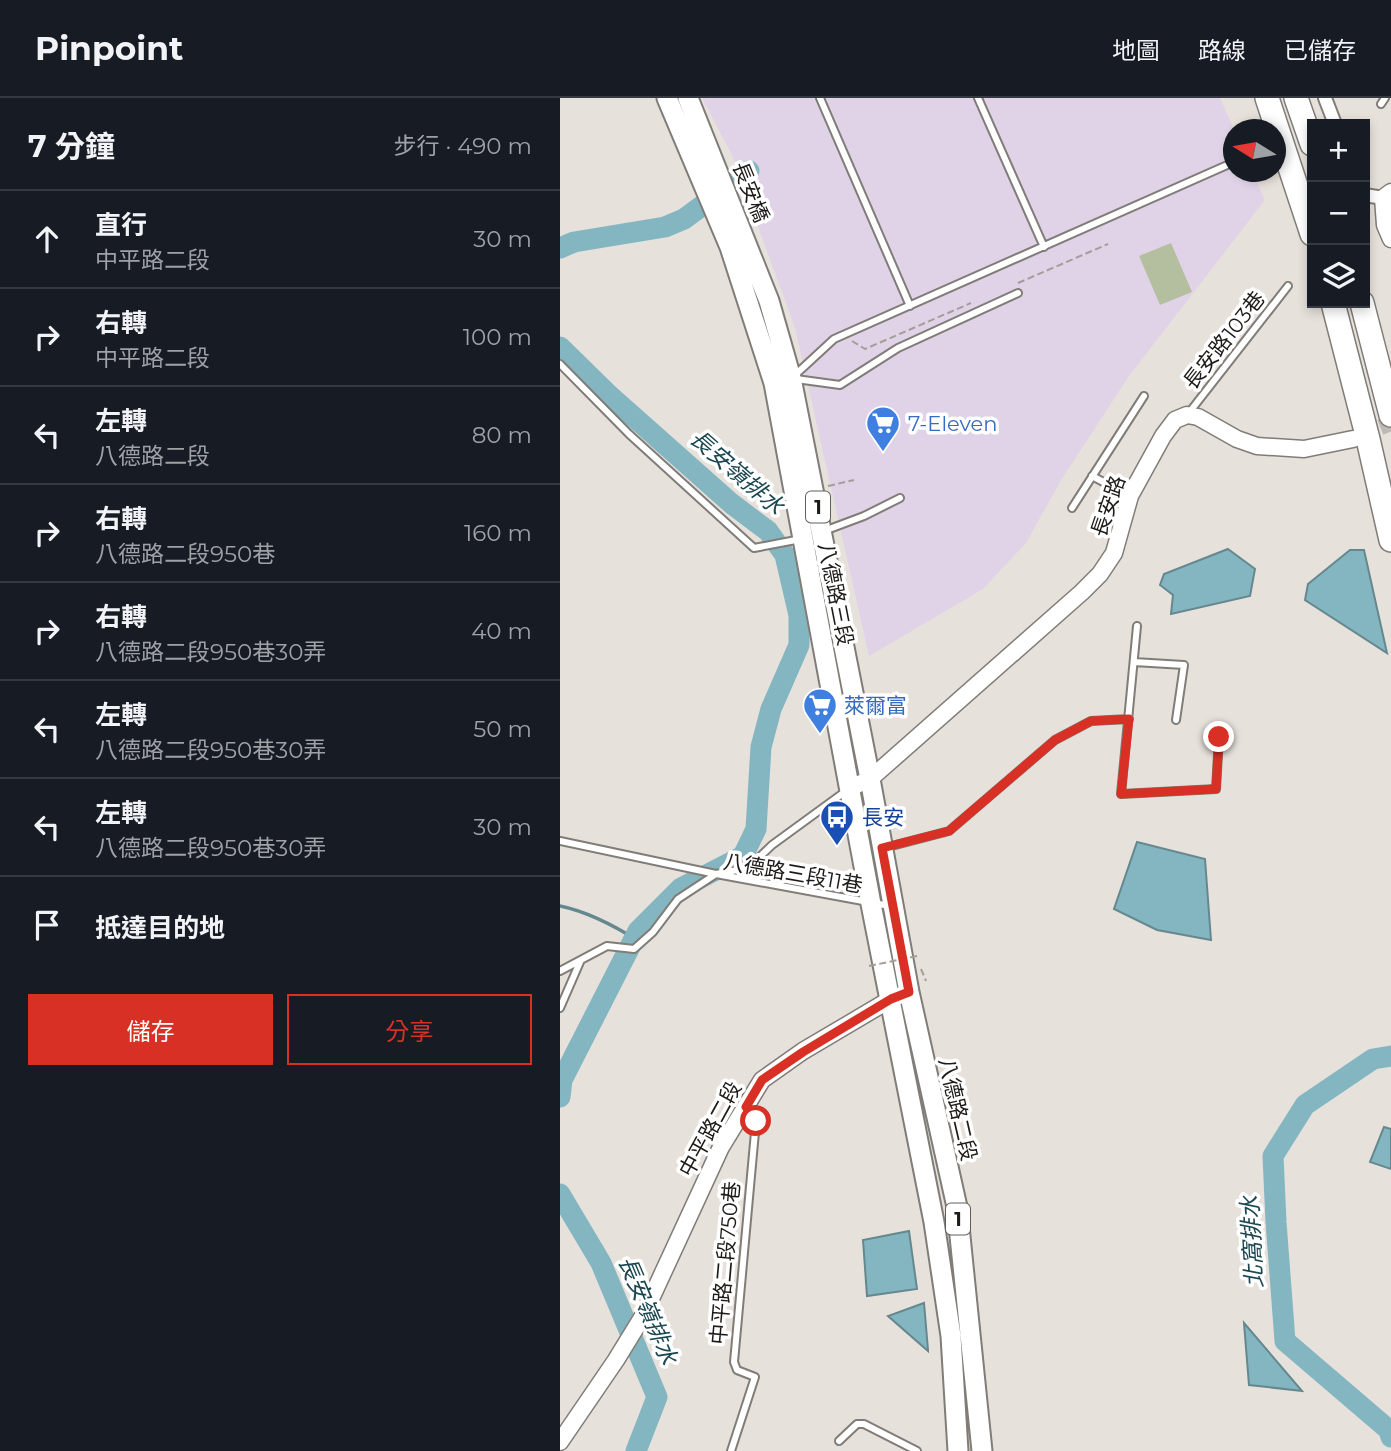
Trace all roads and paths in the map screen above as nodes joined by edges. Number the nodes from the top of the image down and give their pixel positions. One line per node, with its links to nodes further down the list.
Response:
1 (667, 98): 10 (main road, 1)
2 (688, 98): 10 (main road, 1)
3 (820, 98): 22 (lane)
4 (978, 98): 17 (lane)
5 (1267, 98): 13 (highway)
6 (1296, 98): 9 (highway)
7 (1325, 98): 8 (street)
8 (1333, 119)
9 (1307, 130)
10 (706, 166): 15 (main road, 長安橋 / 1)
11 (1223, 167): 17 (lane)
12 (1387, 195): 14 (street)
13 (1307, 219)
14 (1391, 239)
15 (738, 244): 27 (main road, 八德路三段 / 1)
16 (1108, 244): 18 (path)
17 (1044, 247): 22 (lane)
18 (1018, 283)
19 (1288, 286): 29 (lane, 長安路103巷)
20 (1018, 293): 27 (lane)
21 (980, 299): 25 (path)
22 (910, 306): 25 (lane)
23 (1334, 308): 40 (highway)
24 (1363, 308): 30 (highway)
25 (834, 339): 27 (lane)
26 (560, 364): 39 (lane)
27 (782, 380): 34 (main road, 八德路三段 / 1); 39 (main road, 八德路三段 / 1)
28 (1144, 396): 32 (lane)
29 (1187, 415): 31 (street); 35 (street, 長安路)
30 (1391, 415)
31 (1353, 439)
32 (1092, 477): 35 (lane); 37 (lane)
33 (854, 480): 34 (path)
34 (814, 490): 38 (main road, 八德路三段 / 1)
35 (1130, 496): 46 (street, 長安路)
36 (900, 498): 38 (lane)
37 (1072, 508)
38 (822, 532): 46 (main road, 八德路三段 / 1)
39 (803, 539): 47 (main road, 八德路三段 / 1)
40 (1391, 540)
41 (1138, 626): 42 (lane)
42 (1134, 662): 43 (lane); 44 (lane)
43 (1129, 719): 45 (lane); 49 (lane)
44 (1176, 720)
45 (1219, 737)
46 (870, 779): 47 (street, 長安路); 49 (main road, 八德路二段 / 1)
47 (850, 788): 50 (lane); 51 (main road, 八德路二段 / 1)
48 (560, 841): 50 (lane)
49 (882, 848): 52 (main road, 八德路二段 / 1)
50 (716, 874): 51 (lane, 八德路三段11巷); 54 (lane, 八德路三段11巷)
51 (871, 904): 52 (lane, 八德路三段11巷); 57 (main road, 八德路二段 / 1)
52 (892, 906): 57 (main road, 八德路二段 / 1)
53 (916, 956): 55 (path, bridge)
54 (580, 961): 56 (lane); 58 (lane)
55 (869, 966)
56 (560, 971)
57 (900, 996): 59 (street, 中平路二段); 64 (main road, 八德路二段 / 1); 65 (main road, 八德路二段 / 1)
58 (560, 1009)
59 (746, 1107): 61 (street, 中平路二段); 62 (lane, 中平路二段750巷)
60 (839, 1441): 63 (lane)
61 (560, 1442)
62 (731, 1451)
63 (917, 1451)
64 (958, 1451)
65 (982, 1451)

